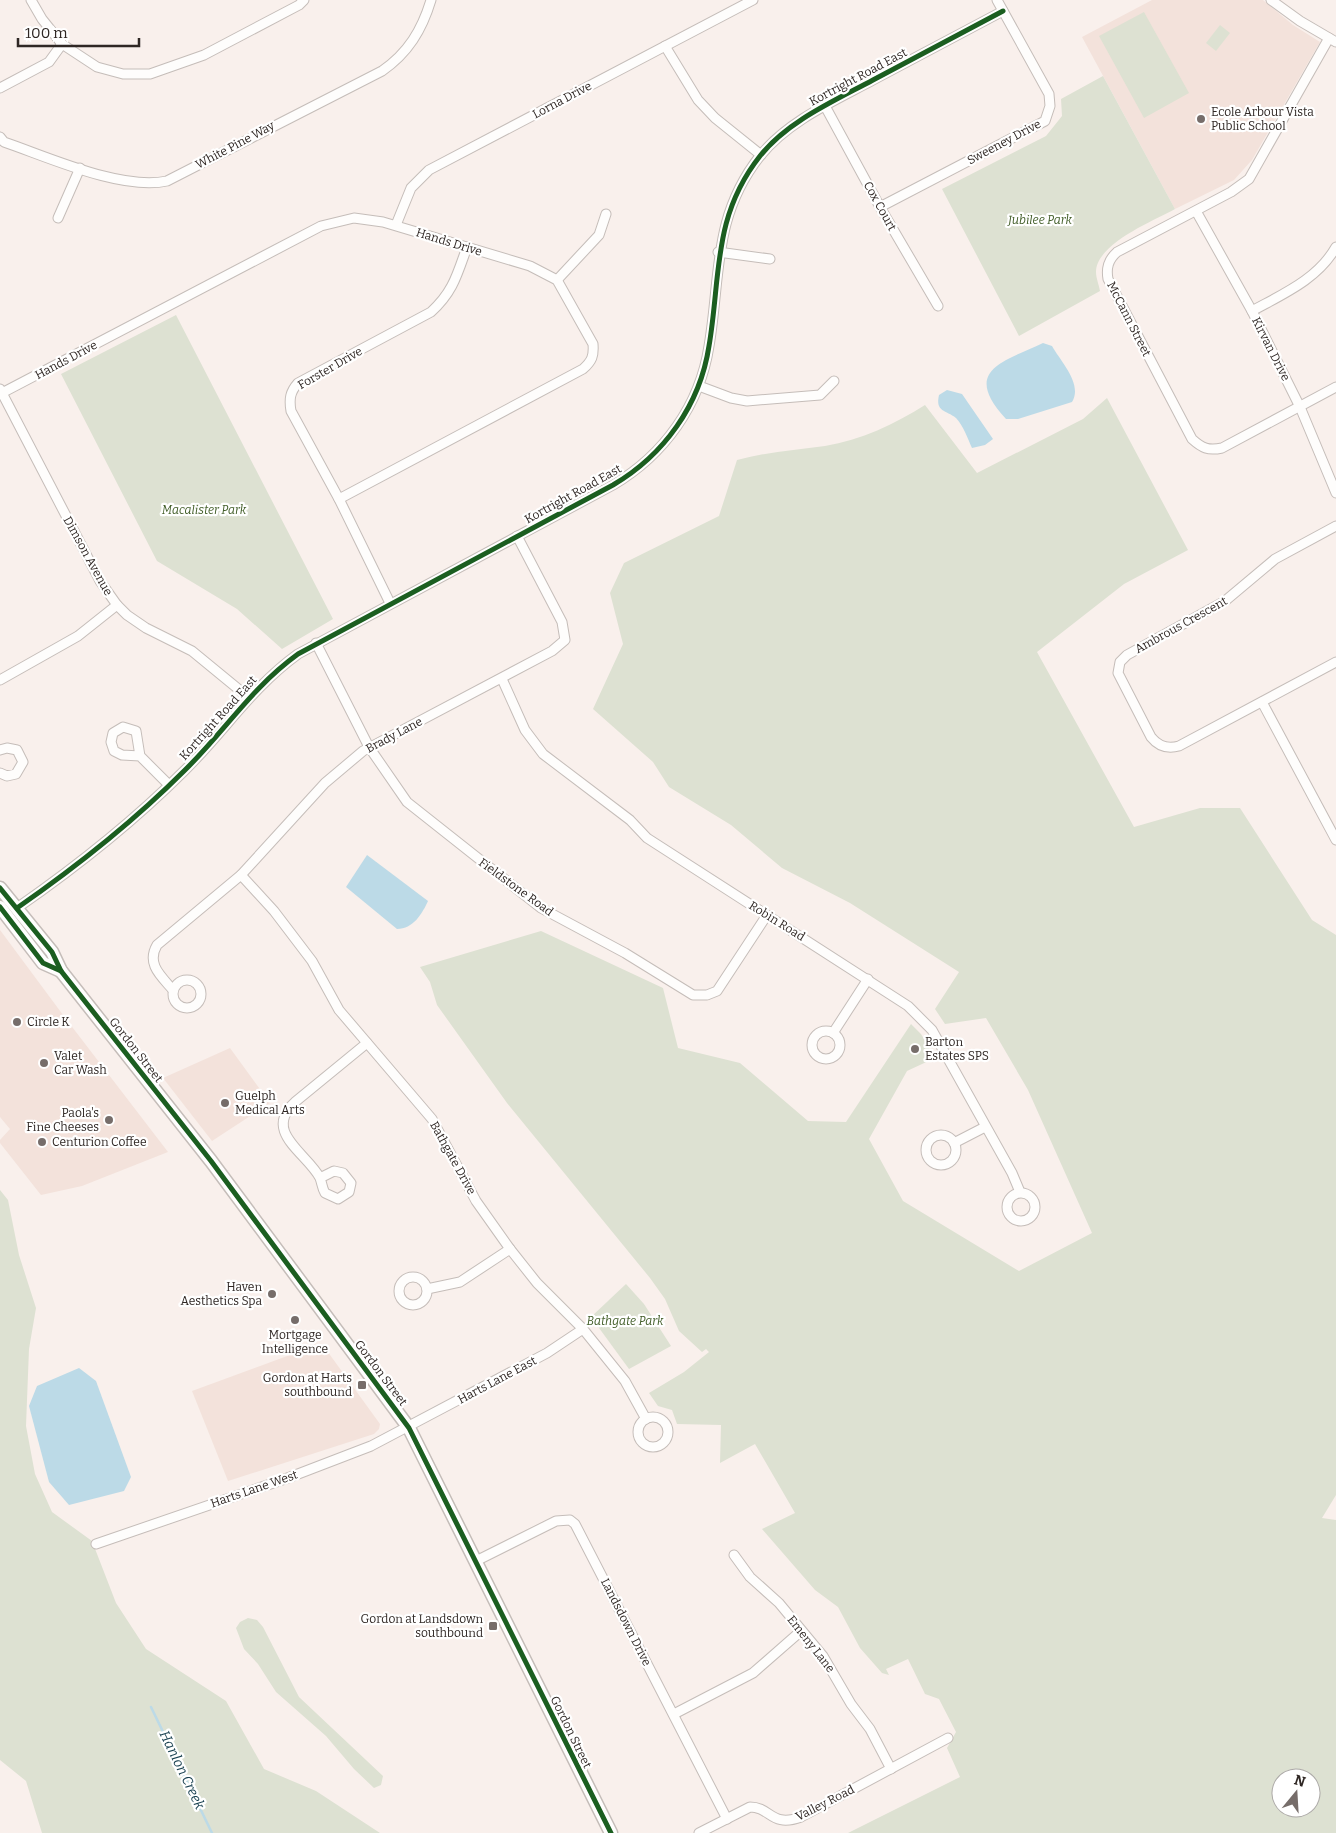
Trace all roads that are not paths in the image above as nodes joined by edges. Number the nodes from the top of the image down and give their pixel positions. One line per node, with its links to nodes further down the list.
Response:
1 (31, 0): 9 (street)
2 (304, 0): 9 (street)
3 (431, 0): 15 (street, White Pine Way)
4 (753, 0): 10 (street, Lorna Drive)
5 (997, 0): 7 (street)
6 (1271, 0): 8 (street)
7 (1003, 11): 12 (street, Kortright Road East); 16 (street, Sweeney Drive)
8 (1333, 40): 17 (street, McCann Street)
9 (62, 44): 11 (street)
10 (665, 46): 14 (street); 20 (street, Lorna Drive)
11 (0, 88)
12 (825, 106): 14 (street, Kortright Road East); 16 (street, Cox Court)
13 (0, 137): 15 (street, White Pine Way)
14 (761, 155): 23 (street, Kortright Road East)
15 (80, 168): 19 (street)
16 (880, 207): 26 (street, Cox Court)
17 (1196, 211): 27 (street, Kirvan Drive); 32 (street, McCann Street)
18 (606, 214): 25 (street)
19 (58, 218)
20 (396, 226): 21 (street, Hands Drive); 31 (street, Hands Drive)
21 (467, 247): 25 (street, Hands Drive); 34 (street, Forster Drive)
22 (1336, 247): 27 (street)
23 (718, 252): 24 (street); 29 (street, Kortright Road East)
24 (770, 260)
25 (557, 280): 34 (street)
26 (938, 306)
27 (1252, 311): 32 (street, Kirvan Drive)
28 (834, 381): 29 (street)
29 (699, 386): 36 (street, Kortright Road East)
30 (1336, 387): 32 (street, McCann Street)
31 (1, 392): 38 (street, Dimson Avenue)
32 (1300, 407): 33 (street, Kirvan Drive)
33 (1336, 493)
34 (339, 499): 37 (street, Forster Drive)
35 (1336, 526): 44 (street, Ambrous Crescent)
36 (517, 536): 37 (street, Kortright Road East); 41 (street, Brady Lane)
37 (390, 603): 39 (street, Kortright Road East)
38 (117, 605): 42 (street); 43 (street, Dimson Avenue)
39 (316, 643): 43 (street, Kortright Road East); 45 (street, Fieldstone Road)
40 (1336, 662): 44 (street, Ambrous Crescent)
41 (502, 679): 45 (street, Brady Lane); 54 (street, Robin Road)
42 (0, 680)
43 (248, 697): 49 (street, Kortright Road East)
44 (1262, 702): 50 (street)
45 (369, 747): 51 (street, Brady Lane); 54 (street, Fieldstone Road)
46 (0, 750): 48 (street)
47 (140, 756): 49 (street)
48 (0, 773)
49 (169, 785): 53 (street, Kortright Road East)
50 (1336, 840)
51 (241, 875): 56 (street, Brady Lane); 58 (street, Bathgate Drive)
52 (0, 888): 53 (main road, Gordon Street)
53 (5, 914): 67 (main road, Gordon Street)
54 (767, 915): 55 (street, Robin Road)
55 (868, 979): 57 (street); 59 (street, Robin Road)
56 (173, 990)
57 (833, 1033)
58 (367, 1043): 61 (street); 63 (street, Bathgate Drive)
59 (985, 1127): 60 (street); 62 (street, Robin Road)
60 (954, 1143)
61 (320, 1178)
62 (1020, 1192)
63 (510, 1249): 64 (street); 65 (street, Bathgate Drive)
64 (427, 1290)
65 (583, 1329): 66 (street, Bathgate Drive); 67 (street, Harts Lane East)
66 (646, 1419)
67 (409, 1428): 68 (street, Harts Lane West); 70 (main road, Gordon Street)
68 (96, 1544)
69 (734, 1555): 71 (street, Emeny Lane)
70 (476, 1561): 72 (street, Landsdown Drive); 76 (main road, Gordon Street)
71 (802, 1631): 72 (street); 74 (street, Emeny Lane)
72 (674, 1714): 75 (street, Landsdown Drive)
73 (948, 1738): 74 (street, Valley Road)
74 (891, 1769): 75 (street, Valley Road)
75 (726, 1819): 77 (street, Valley Road)
76 (611, 1833)
77 (699, 1833)

